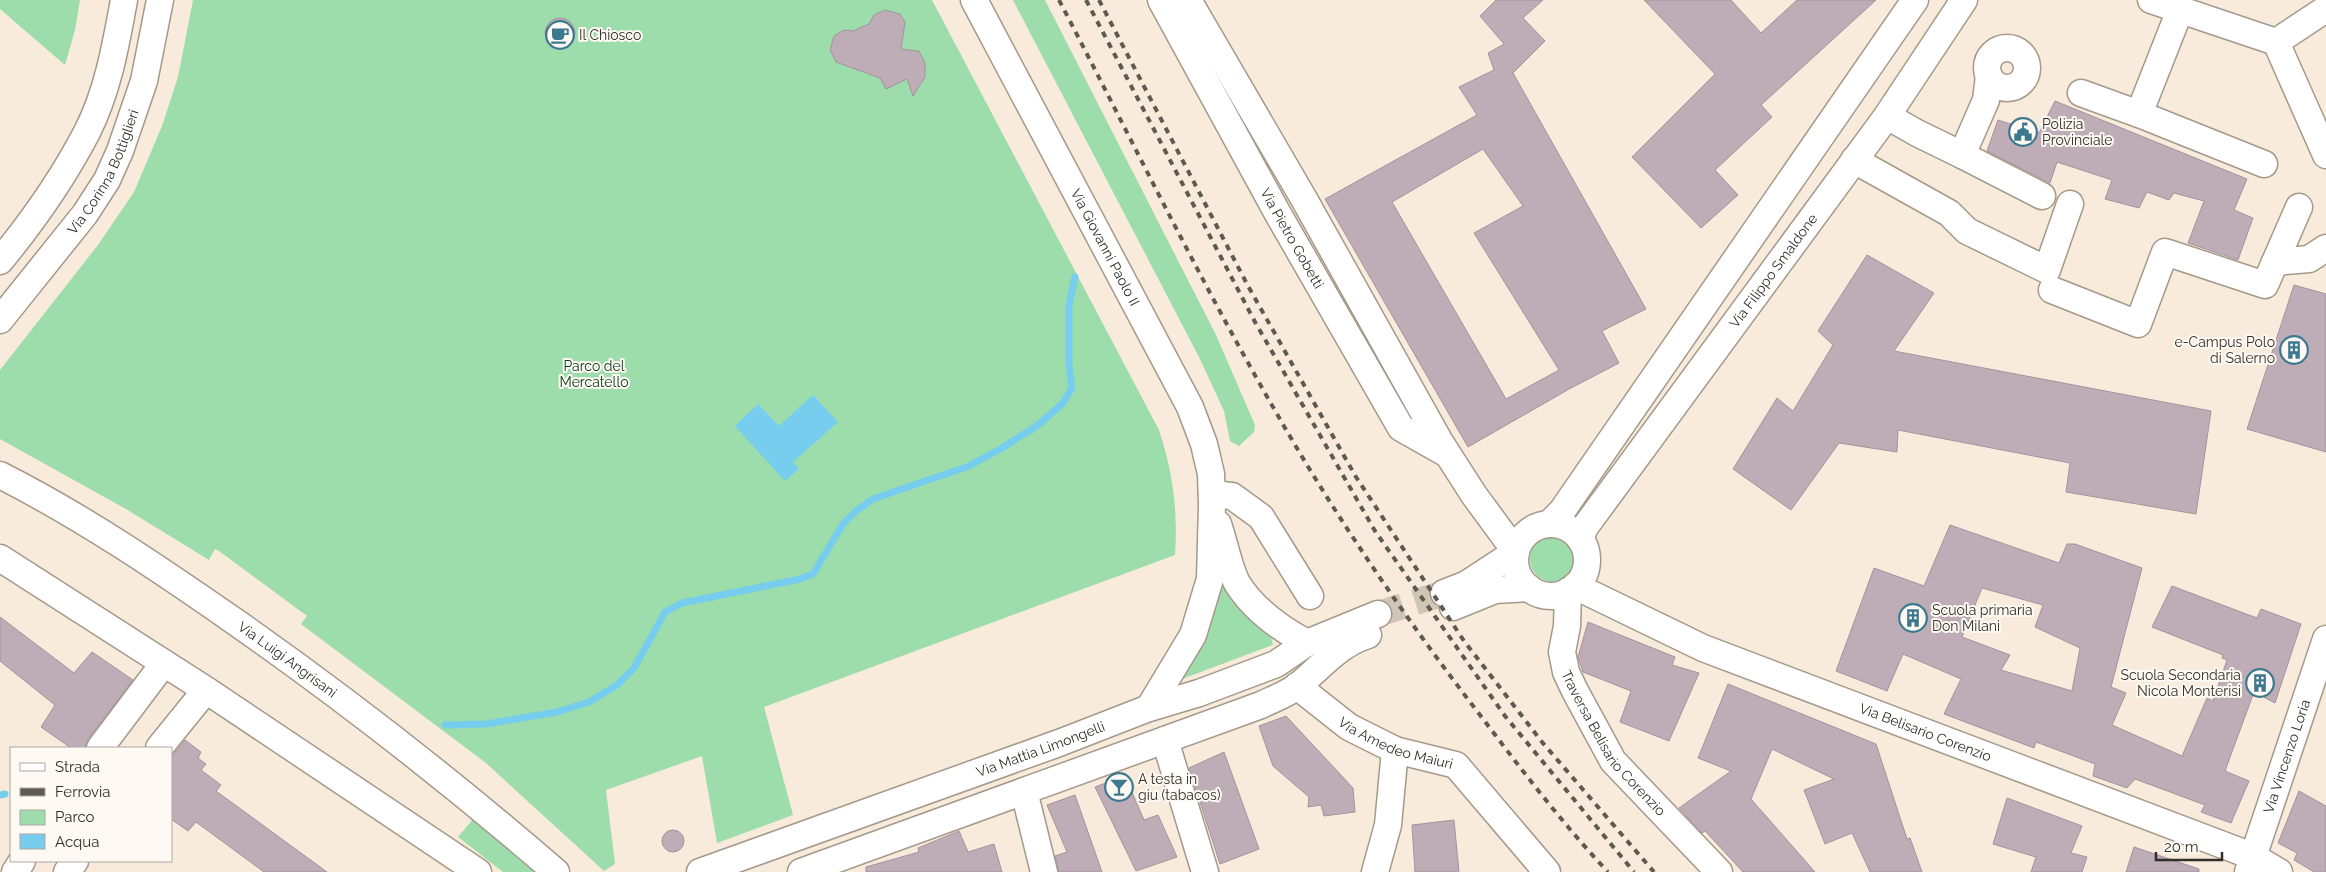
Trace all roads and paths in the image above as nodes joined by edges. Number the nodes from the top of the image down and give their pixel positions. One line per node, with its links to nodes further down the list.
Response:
1 (124, 0): 26 (street)
2 (160, 0): 29 (street, Via Corinna Bottiglieri)
3 (974, 0): 34 (street, Via Giovanni Paolo II)
4 (1161, 0): 24 (street, Via Pietro Gobetti)
5 (1188, 0): 23 (street, Via Pietro Gobetti)
6 (1915, 0): 35 (street)
7 (1964, 0): 15 (street, Via Filippo Smaldone)
8 (2151, 0): 10 (street)
9 (2326, 9): 11 (street)
10 (2180, 10): 11 (street); 14 (street)
11 (2276, 42): 17 (street)
12 (1989, 76): 16 (street)
13 (2081, 93): 14 (street)
14 (2139, 114): 19 (street)
15 (1887, 116): 16 (street); 18 (street, Via Filippo Smaldone)
16 (1962, 155): 20 (street)
17 (2326, 155)
18 (1854, 160): 21 (street); 36 (street, Via Filippo Smaldone)
19 (2264, 164)
20 (2042, 196)
21 (2070, 204)
22 (2299, 207): 27 (street)
23 (1310, 209): 24 (street); 30 (street, Via Pietro Gobetti)
24 (1284, 224): 30 (street, Via Pietro Gobetti)
25 (2326, 248): 27 (street)
26 (0, 261)
27 (2275, 262): 28 (street)
28 (2052, 290)
29 (0, 320)
30 (1448, 454): 37 (street, Via Pietro Gobetti)
31 (0, 475): 33 (street, Via Luigi Angrisani)
32 (0, 488): 33 (street)
33 (34, 494): 56 (street, Via Luigi Angrisani)
34 (1212, 499): 41 (street); 43 (street, Via Giovanni Paolo II); 48 (street, Via Giovanni Paolo II)
35 (1549, 524): 36 (street); 37 (street)
36 (1580, 539): 40 (street)
37 (1516, 552): 39 (street); 39 (street)
38 (0, 558): 44 (street)
39 (1529, 588): 40 (street)
40 (1572, 589): 54 (street, Via Belisario Corenzio); 63 (street, Traversa Belisario Corenzio)
41 (1310, 596)
42 (2326, 639): 45 (street, Via Vincenzo Loria)
43 (1307, 643): 46 (street, Via Mattia Limongelli); 48 (street, Via Mattia Limongelli)
44 (164, 663): 47 (street); 50 (street)
45 (2322, 669): 54 (street, Via Vincenzo Loria)
46 (1297, 686): 49 (street, Via Mattia Limongelli); 52 (street, Via Amedeo Maiuri)
47 (206, 690): 51 (street); 55 (street)
48 (1149, 708): 57 (street, Via Mattia Limongelli)
49 (1164, 740): 53 (street, Via Mattia Limongelli); 60 (street)
50 (101, 747)
51 (159, 747)
52 (1395, 750): 61 (street); 62 (street, Via Amedeo Maiuri)
53 (1024, 791): 58 (street, Via Mattia Limongelli); 59 (street)
54 (2250, 864): 64 (street, Via Belisario Corenzio)
55 (478, 872)
56 (556, 872)
57 (700, 872)
58 (801, 872)
59 (1044, 872)
60 (1205, 872)
61 (1375, 872)
62 (1547, 872)
63 (1719, 872)
64 (2279, 872)

